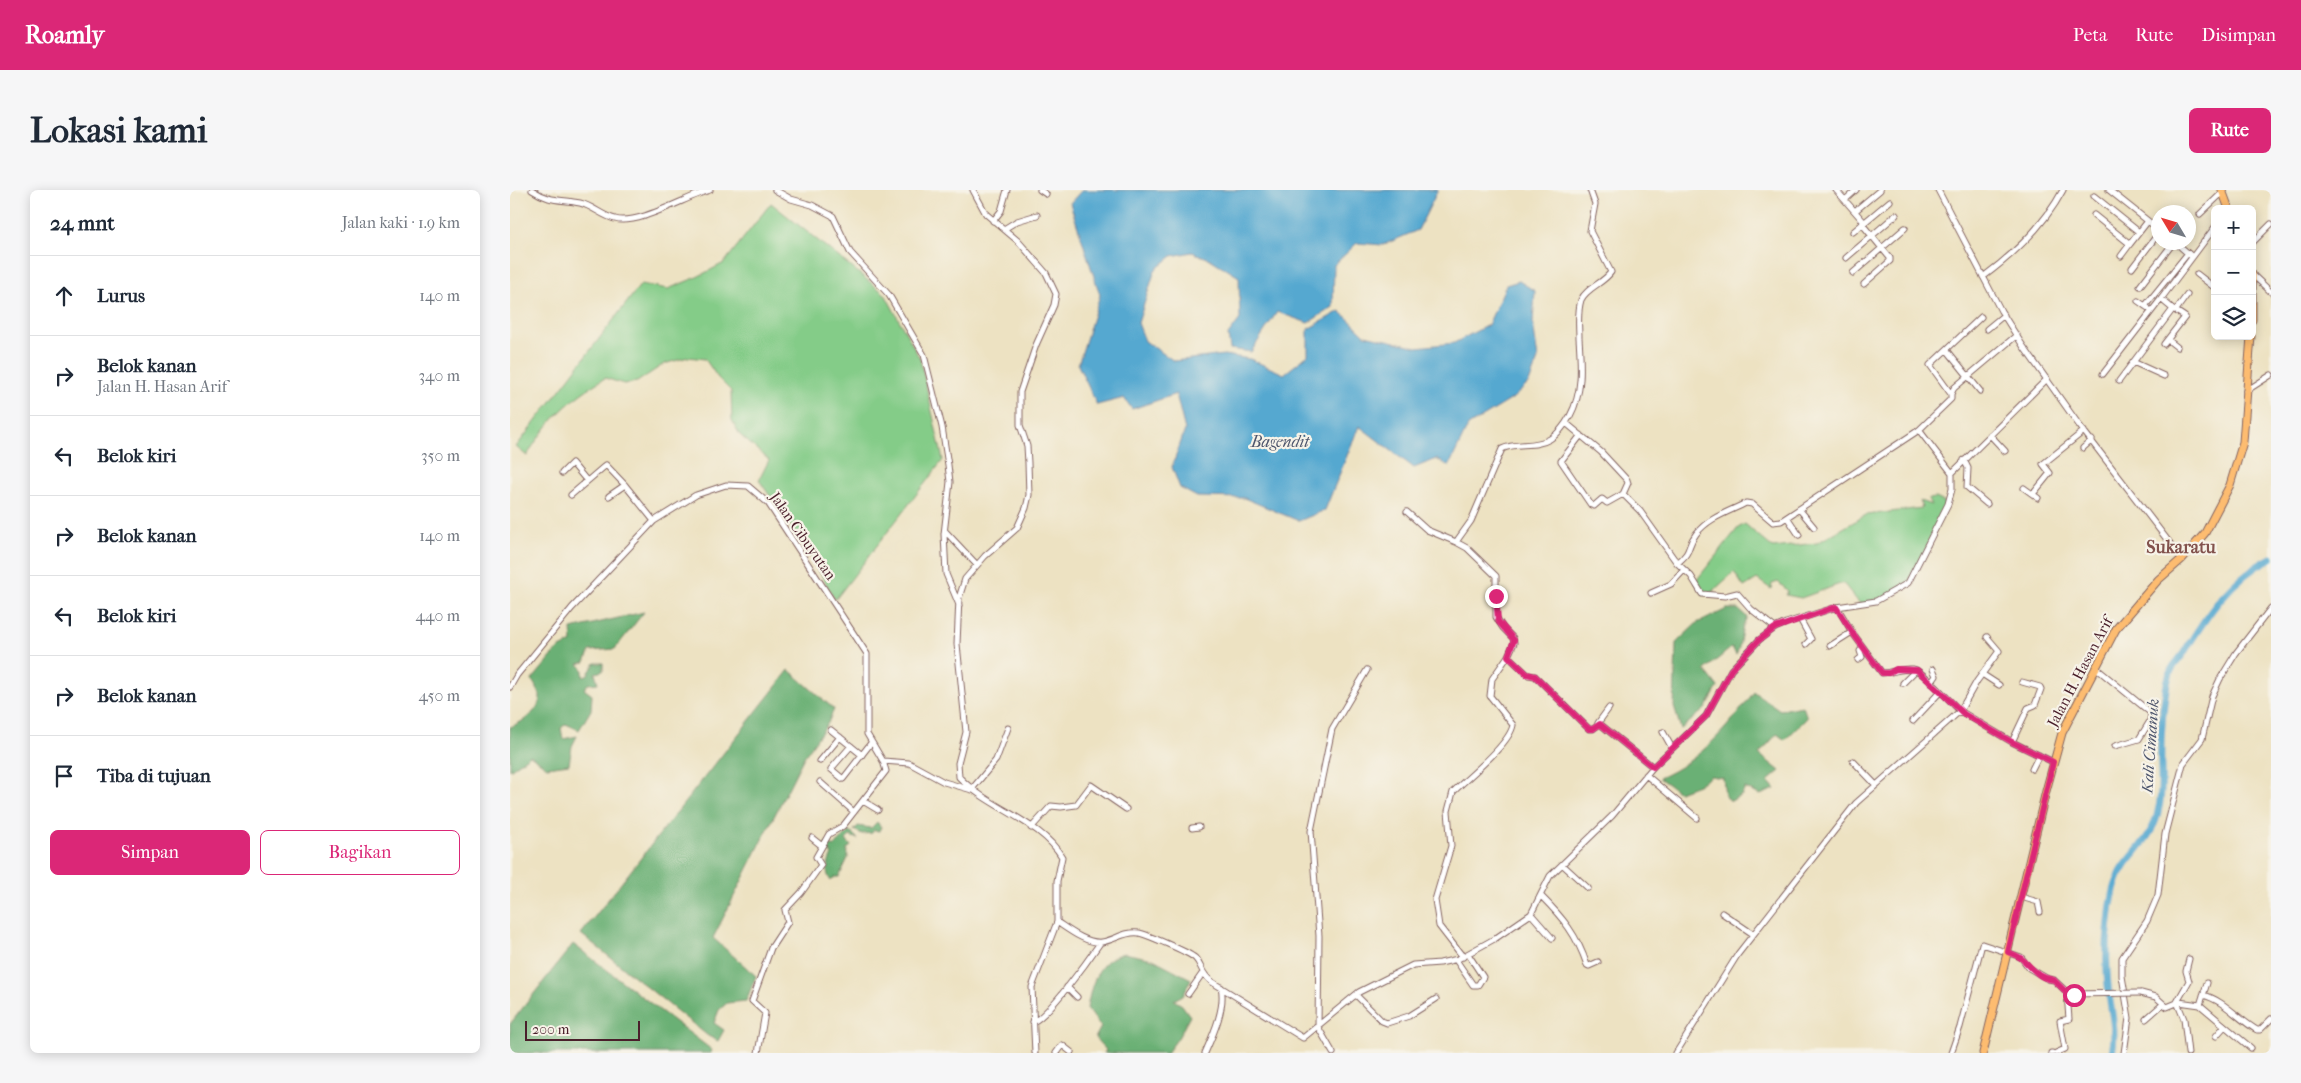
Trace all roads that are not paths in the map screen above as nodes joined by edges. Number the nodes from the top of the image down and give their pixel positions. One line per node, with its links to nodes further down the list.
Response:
1 (532, 190): 2 (street)
2 (710, 190)
3 (775, 190): 102 (street)
4 (973, 190): 25 (street)
5 (1008, 190): 25 (street)
6 (1040, 190): 15 (street)
7 (1590, 190): 77 (street)
8 (1836, 190): 17 (street)
9 (1856, 190): 17 (street)
10 (1880, 190): 20 (street)
11 (1938, 190): 48 (street)
12 (2063, 190): 48 (street)
13 (2109, 190): 26 (street)
14 (2223, 191): 19 (main road); 21 (street)
15 (1046, 194)
16 (2094, 196): 34 (street)
17 (1845, 200): 20 (street)
18 (1890, 201): 27 (street)
19 (2228, 205)
20 (1855, 212): 27 (street)
21 (2200, 214)
22 (1037, 215): 31 (street)
23 (1896, 215): 35 (street)
24 (2094, 216): 38 (street)
25 (994, 221): 31 (street)
26 (2148, 221): 28 (street); 34 (street)
27 (1863, 223): 33 (street); 35 (street)
28 (2151, 224)
29 (2271, 224): 36 (street)
30 (1904, 228): 39 (street)
31 (1004, 229): 107 (street)
32 (2211, 231): 42 (street)
33 (1854, 232)
34 (2140, 232): 38 (street)
35 (1872, 236): 39 (street); 44 (street)
36 (2256, 239)
37 (2151, 243): 45 (street)
38 (2130, 244): 43 (street)
39 (1882, 247): 46 (street); 50 (street)
40 (2168, 250): 52 (street)
41 (2184, 250): 42 (street)
42 (2190, 255): 55 (street); 57 (street)
43 (2121, 256)
44 (1846, 258)
45 (2132, 268)
46 (1853, 273)
47 (2197, 274): 51 (street)
48 (1983, 277): 60 (street)
49 (2256, 278): 53 (street)
50 (1864, 284)
51 (2211, 285)
52 (2140, 286)
53 (2271, 292)
54 (2187, 295): 58 (street)
55 (2161, 299): 58 (street); 59 (street)
56 (2138, 301): 57 (street)
57 (2145, 306): 59 (street)
58 (2175, 310): 65 (street); 67 (street)
59 (2151, 311): 68 (street)
60 (2004, 315): 62 (street); 63 (street)
61 (1981, 316): 66 (street)
62 (1987, 329)
63 (2017, 335): 71 (street); 72 (street)
64 (2251, 340): 75 (main road, Jalan H. Hasan Arif)
65 (2177, 347)
66 (1948, 350): 71 (street); 76 (street)
67 (2133, 362): 70 (street); 73 (street)
68 (2103, 374)
69 (2271, 375): 75 (street)
70 (2164, 376)
71 (1969, 377): 74 (street); 76 (street)
72 (2047, 379): 79 (street); 81 (street)
73 (2119, 380)
74 (1980, 391)
75 (2246, 391): 105 (main road, Jalan H. Hasan Arif)
76 (1951, 394): 78 (street)
77 (1566, 423): 80 (street); 104 (street)
78 (1919, 430): 87 (street); 97 (street)
79 (2084, 431): 82 (street); 92 (street)
80 (1581, 435): 91 (street); 91 (street)
81 (1990, 435): 84 (street); 85 (street)
82 (2092, 440): 83 (street); 105 (street)
83 (2083, 448)
84 (2005, 450)
85 (1964, 460): 87 (street); 96 (street)
86 (562, 472): 88 (street)
87 (1952, 473): 113 (street)
88 (587, 481): 89 (street); 93 (street)
89 (625, 485): 94 (street); 100 (street)
90 (2024, 488): 92 (street)
91 (1623, 494): 106 (street)
92 (2033, 494): 95 (street)
93 (570, 495)
94 (609, 496)
95 (2038, 498)
96 (1987, 504)
97 (1800, 509): 99 (street); 101 (street)
98 (1407, 512): 104 (street)
99 (1787, 517): 103 (street); 106 (street)
100 (654, 522): 133 (street, Jalan Cibuyutan); 144 (street, Jalan Cibuyutan)
101 (1814, 528)
102 (945, 531): 107 (street); 111 (street)
103 (1799, 535)
104 (1456, 542): 122 (street)
105 (2182, 559): 124 (main road, Jalan H. Hasan Arif)
106 (1676, 563): 108 (street)
107 (976, 567): 109 (street)
108 (1684, 570): 110 (street); 116 (street)
109 (961, 592): 111 (street); 112 (street)
110 (1651, 593)
111 (954, 595): 112 (street)
112 (959, 606): 159 (street)
113 (1836, 607): 115 (street); 117 (street)
114 (2271, 608): 214 (street)
115 (1800, 619): 116 (street); 119 (street)
116 (1775, 628): 147 (street)
117 (1852, 632): 120 (street); 121 (street)
118 (1987, 637): 128 (street)
119 (1806, 644)
120 (1830, 646)
121 (1863, 647): 123 (street); 127 (street)
122 (1508, 656): 138 (street); 180 (street)
123 (1858, 660)
124 (2096, 668): 146 (street); 153 (main road, Jalan H. Hasan Arif)
125 (1934, 669): 131 (street)
126 (1367, 670): 200 (street)
127 (1916, 670): 130 (street); 131 (street)
128 (1982, 674): 132 (street); 136 (street)
129 (2022, 682): 143 (street)
130 (1903, 683)
131 (1931, 683): 134 (street)
132 (1999, 685)
133 (510, 687)
134 (1940, 692): 136 (street); 137 (street)
135 (1609, 708): 138 (street)
136 (1960, 711): 143 (street); 158 (street)
137 (1913, 721)
138 (1601, 725): 154 (street)
139 (1008, 728): 159 (street)
140 (831, 730): 142 (street)
141 (1664, 732): 147 (street)
142 (840, 737): 145 (street); 150 (street)
143 (2012, 742): 149 (street)
144 (871, 743): 148 (street); 151 (street, Jalan Cibuyutan)
145 (851, 746): 148 (street); 148 (street)
146 (2115, 746)
147 (1672, 748): 154 (street)
148 (862, 755)
149 (2039, 755): 153 (street); 155 (street)
150 (820, 761)
151 (884, 761): 159 (street); 160 (street)
152 (1853, 761): 158 (street)
153 (2053, 762): 171 (main road, Jalan H. Hasan Arif)
154 (1653, 767): 156 (street)
155 (2032, 769)
156 (1646, 775): 164 (street); 168 (street)
157 (820, 782): 163 (street)
158 (1875, 784): 176 (street)
159 (972, 790): 165 (street)
160 (863, 801): 162 (street); 163 (street)
161 (1126, 809): 165 (street)
162 (878, 810)
163 (854, 812): 167 (street)
164 (1697, 818)
165 (1031, 828): 175 (street)
166 (812, 838): 167 (street)
167 (822, 846): 205 (street)
168 (1563, 865): 169 (street); 170 (street)
169 (1588, 888)
170 (1541, 896): 174 (street); 183 (street)
171 (2021, 897): 172 (street); 179 (main road, Jalan H. Hasan Arif)
172 (2040, 912)
173 (1722, 913): 176 (street)
174 (1531, 914): 177 (street); 180 (street)
175 (1057, 922): 178 (street); 199 (street)
176 (1753, 934): 210 (street)
177 (1552, 938)
178 (1100, 943): 184 (street); 187 (street)
179 (2008, 952): 189 (street); 211 (street); 212 (main road, Jalan H. Hasan Arif)
180 (1466, 956): 182 (street); 182 (street)
181 (2189, 959): 194 (street)
182 (1456, 960): 190 (street)
183 (1598, 962)
184 (1202, 974): 186 (street); 188 (street)
185 (2207, 983): 191 (street)
186 (1220, 986): 200 (street); 208 (street)
187 (1067, 987): 192 (street); 199 (street)
188 (1188, 994)
189 (2068, 994): 195 (street, bridge); 213 (street)
190 (1356, 995): 193 (street); 200 (street)
191 (2203, 995): 196 (street); 198 (street)
192 (1077, 997)
193 (1436, 999)
194 (2177, 1002): 195 (street); 196 (street); 215 (street)
195 (2163, 1004): 197 (street)
196 (2200, 1005): 201 (street)
197 (2146, 1019)
198 (2271, 1019)
199 (1033, 1022): 206 (street)
200 (1318, 1027): 209 (street)
201 (2224, 1027): 202 (street); 203 (street)
202 (2216, 1036)
203 (2251, 1048)
204 (1071, 1052): 207 (street)
205 (758, 1053)
206 (1035, 1053)
207 (1056, 1053)
208 (1205, 1053)
209 (1333, 1053)
210 (1676, 1053)
211 (1950, 1053)
212 (1983, 1053)
213 (2056, 1053)
214 (2124, 1053)
215 (2188, 1053)

